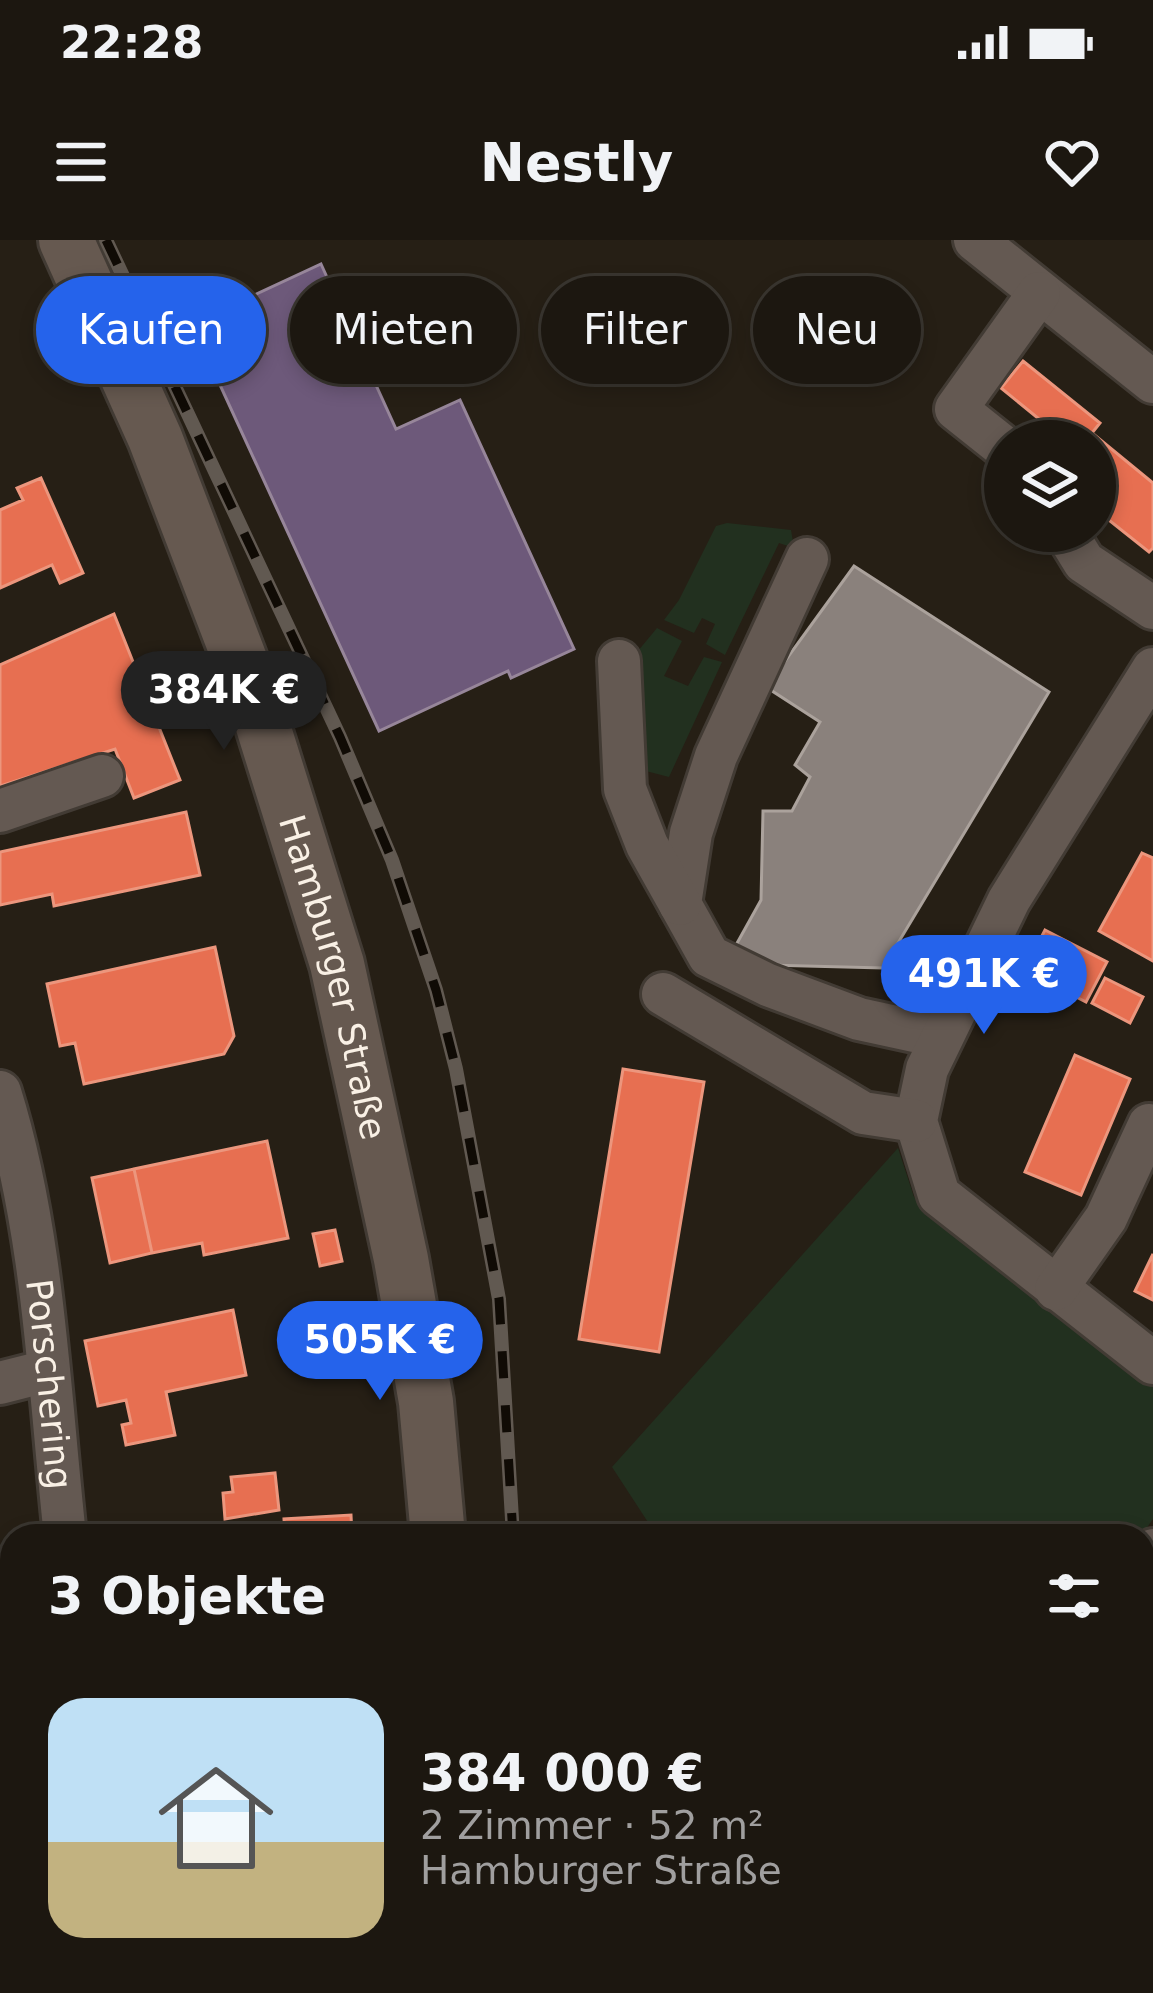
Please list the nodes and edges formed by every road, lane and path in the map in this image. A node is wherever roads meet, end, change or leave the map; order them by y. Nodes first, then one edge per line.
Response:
1 (66, 240) edge
2 (975, 240) edge
3 (1039, 292) junction
4 (1153, 382) edge
5 (984, 431) edge
6 (1078, 552) edge
7 (807, 559) dead end
8 (1153, 608) edge
9 (620, 661) dead end
10 (1153, 669) edge
11 (102, 776) dead end
12 (0, 811) edge
13 (680, 904) junction
14 (663, 994) dead end
15 (942, 1036) junction
16 (0, 1092) edge
17 (916, 1121) junction
18 (1153, 1127) edge
19 (1056, 1289) junction
20 (1153, 1363) edge
21 (47, 1371) junction
22 (0, 1383) edge
23 (64, 1524) edge
24 (437, 1524) edge

1 - 24 main road, Hamburger Straße
2 - 3 street
3 - 4 street
3 - 5 street
6 - 8 street
7 - 13 street
9 - 13 street
10 - 15 street
11 - 12 street
13 - 15 street
14 - 17 street
15 - 17 street
16 - 21 street, Porschering
17 - 19 street
18 - 19 street
19 - 20 street
21 - 22 street
21 - 23 street, Porschering

